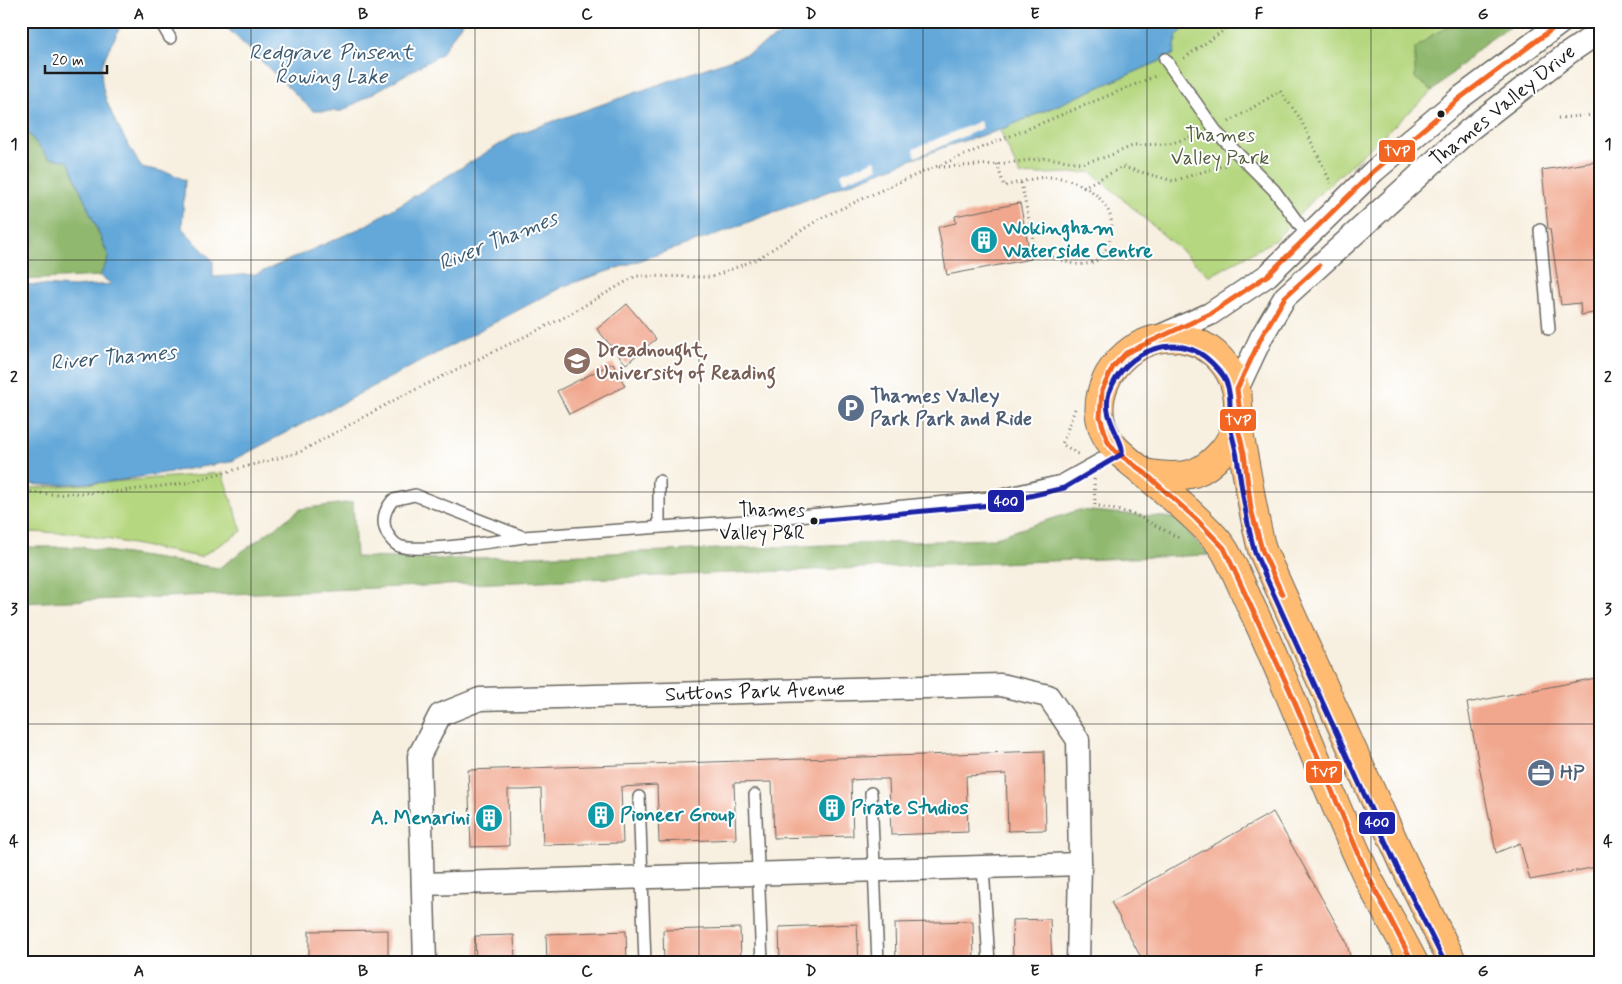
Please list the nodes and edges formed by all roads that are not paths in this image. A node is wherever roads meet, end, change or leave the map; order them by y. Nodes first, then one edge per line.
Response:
1 (160, 21) edge
2 (1563, 21) edge
3 (1601, 31) edge
4 (170, 38) dead end
5 (1168, 63) road end
6 (1540, 230) dead end
7 (1307, 235) junction
8 (1549, 329) dead end
9 (1150, 340) junction
10 (1237, 389) junction
11 (1237, 425) junction
12 (1115, 451) junction
13 (1145, 473) junction
14 (659, 481) dead end
15 (659, 527) junction
16 (523, 537) junction
17 (871, 793) dead end
18 (755, 795) dead end
19 (639, 797) dead end
20 (1080, 864) junction
21 (983, 867) junction
22 (874, 870) junction
23 (759, 873) junction
24 (643, 877) junction
25 (422, 884) junction
26 (1413, 961) edge
27 (425, 963) edge
28 (645, 963) edge
29 (762, 963) edge
30 (878, 963) edge
31 (989, 963) edge
32 (1078, 963) edge
33 (1453, 963) edge

1 - 4 lane
2 - 7 street, Thames Valley Drive
3 - 10 street, Thames Valley Drive
5 - 7 lane
6 - 8 lane
7 - 9 street, Thames Valley Drive
9 - 10 main road
9 - 12 main road
10 - 11 main road
11 - 13 main road
11 - 33 main road
12 - 13 main road
12 - 15 lane
13 - 26 main road
14 - 15 lane
15 - 16 lane
16 - 16 lane
17 - 22 lane
18 - 23 lane
19 - 24 lane
20 - 21 street
20 - 25 street, Suttons Park Avenue
20 - 32 street, Suttons Park Avenue
21 - 22 street
21 - 31 lane
22 - 23 street
22 - 30 lane
23 - 24 street
23 - 29 lane
24 - 25 street
24 - 28 lane
25 - 27 street, Suttons Park Avenue

